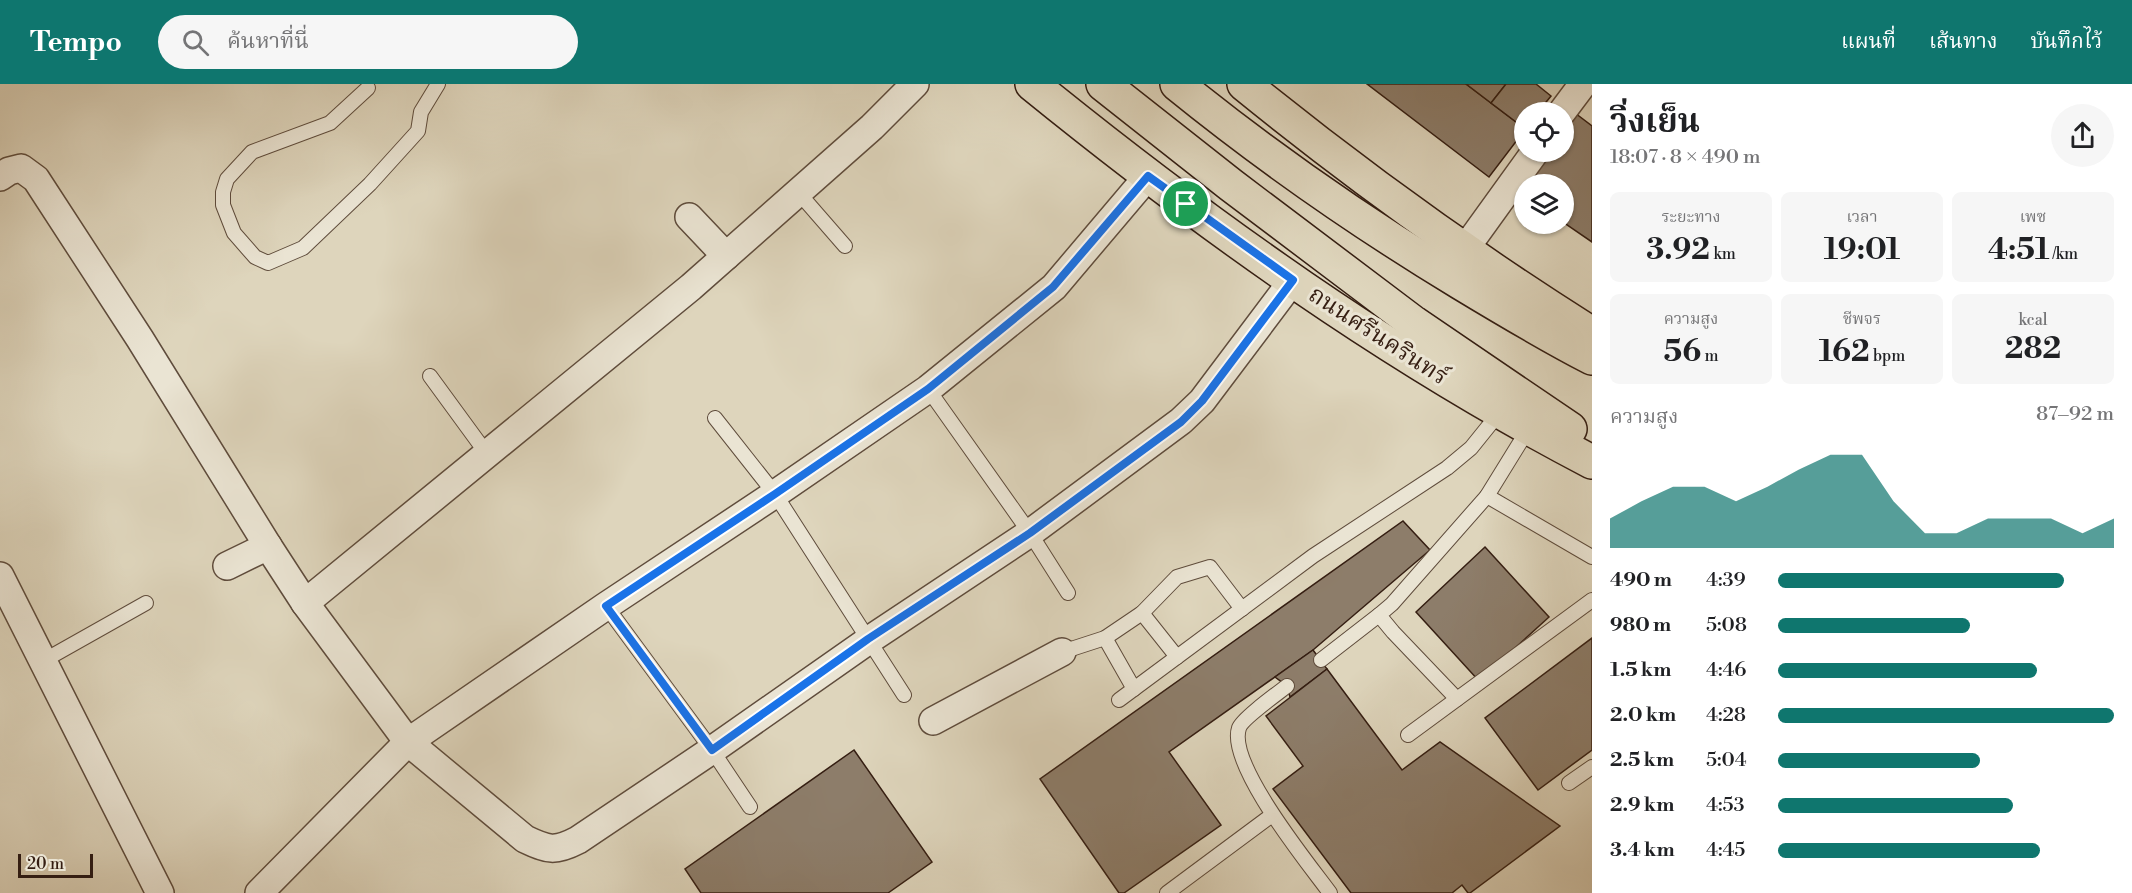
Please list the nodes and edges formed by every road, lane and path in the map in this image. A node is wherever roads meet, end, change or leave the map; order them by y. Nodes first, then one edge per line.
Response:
1 (438, 84) edge
2 (915, 84) edge
3 (1032, 84) edge
4 (1103, 84) edge
5 (1177, 84) edge
6 (1249, 85) edge
7 (368, 88) dead end
8 (1527, 162) edge
9 (1148, 176) junction
10 (0, 177) edge
11 (798, 192) junction
12 (689, 217) dead end
13 (845, 246) dead end
14 (1465, 249) junction
15 (726, 256) junction
16 (1293, 280) junction
17 (1592, 334) edge
18 (1592, 358) edge
19 (430, 376) dead end
20 (928, 389) junction
21 (1500, 412) junction
22 (715, 418) dead end
23 (1529, 428) junction
24 (1592, 443) edge
25 (488, 454) junction
26 (1592, 462) edge
27 (775, 494) junction
28 (1487, 496) junction
29 (1030, 533) junction
30 (268, 546) junction
31 (1592, 557) edge
32 (227, 566) dead end
33 (0, 576) edge
34 (1068, 593) dead end
35 (1592, 600) edge
36 (146, 603) dead end
37 (305, 603) junction
38 (606, 606) junction
39 (1242, 609) junction
40 (1142, 613) junction
41 (1379, 615) junction
42 (1105, 638) junction
43 (868, 639) junction
44 (1062, 652) joint
45 (1177, 657) junction
46 (1321, 660) dead end
47 (43, 661) junction
48 (1287, 686) dead end
49 (1134, 689) junction
50 (904, 694) dead end
51 (1457, 699) junction
52 (1119, 700) dead end
53 (933, 721) dead end
54 (1408, 735) dead end
55 (408, 742) junction
56 (712, 750) junction
57 (1592, 767) edge
58 (1569, 783) dead end
59 (750, 807) dead end
60 (1272, 815) junction
61 (160, 893) edge
62 (259, 893) edge
63 (1167, 893) edge
64 (1330, 893) edge

1 - 7 lane
2 - 11 street
3 - 9 main road, ถนนศรีนครินทร์
4 - 24 main road, ถนนศรีนครินทร์
5 - 18 main road
6 - 14 main road
8 - 14 street
9 - 16 main road, ถนนศรีนครินทร์
9 - 20 street
10 - 30 street
11 - 13 lane
11 - 15 street
12 - 15 street
14 - 17 main road
15 - 25 street
16 - 21 main road, ถนนศรีนครินทร์
16 - 29 street
19 - 25 lane
20 - 27 street
20 - 29 lane
21 - 23 main road, ถนนศรีนครินทร์
21 - 39 lane
22 - 27 lane
23 - 26 main road, ถนนศรีนครินทร์
23 - 28 lane
25 - 37 street
27 - 38 street
27 - 43 lane
28 - 31 lane
28 - 41 lane
29 - 34 lane
29 - 43 street
30 - 32 street
30 - 37 street
33 - 47 street
35 - 51 lane
36 - 47 lane
37 - 55 street
38 - 55 street
38 - 56 lane
39 - 40 lane
39 - 45 lane
40 - 42 lane
40 - 45 lane
41 - 46 lane
41 - 51 lane
42 - 44 lane
42 - 49 lane
43 - 50 lane
43 - 56 street
44 - 53 street
45 - 49 lane
47 - 61 street
48 - 60 lane
49 - 52 lane
51 - 54 lane
55 - 56 street
55 - 62 street
56 - 59 lane
57 - 58 lane
60 - 63 lane
60 - 64 lane

